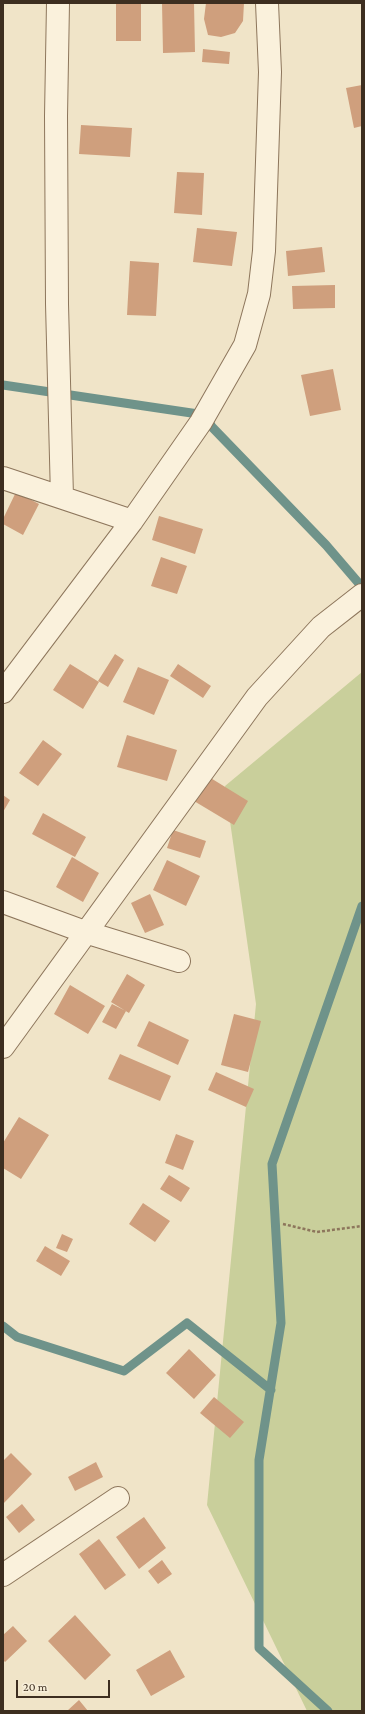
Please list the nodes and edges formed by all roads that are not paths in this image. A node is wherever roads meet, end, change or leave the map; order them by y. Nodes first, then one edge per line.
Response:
1 (58, 3) edge
2 (267, 3) edge
3 (3, 478) edge
4 (62, 498) junction
5 (132, 521) junction
6 (359, 596) edge
7 (3, 692) edge
8 (3, 902) edge
9 (85, 932) junction
10 (180, 961) dead end
11 (3, 1047) edge
12 (118, 1498) dead end
13 (3, 1575) edge

1 - 4 street
2 - 5 street
3 - 4 street
4 - 5 street
5 - 7 street
6 - 9 street
8 - 9 street
9 - 10 street
9 - 11 street
12 - 13 street

